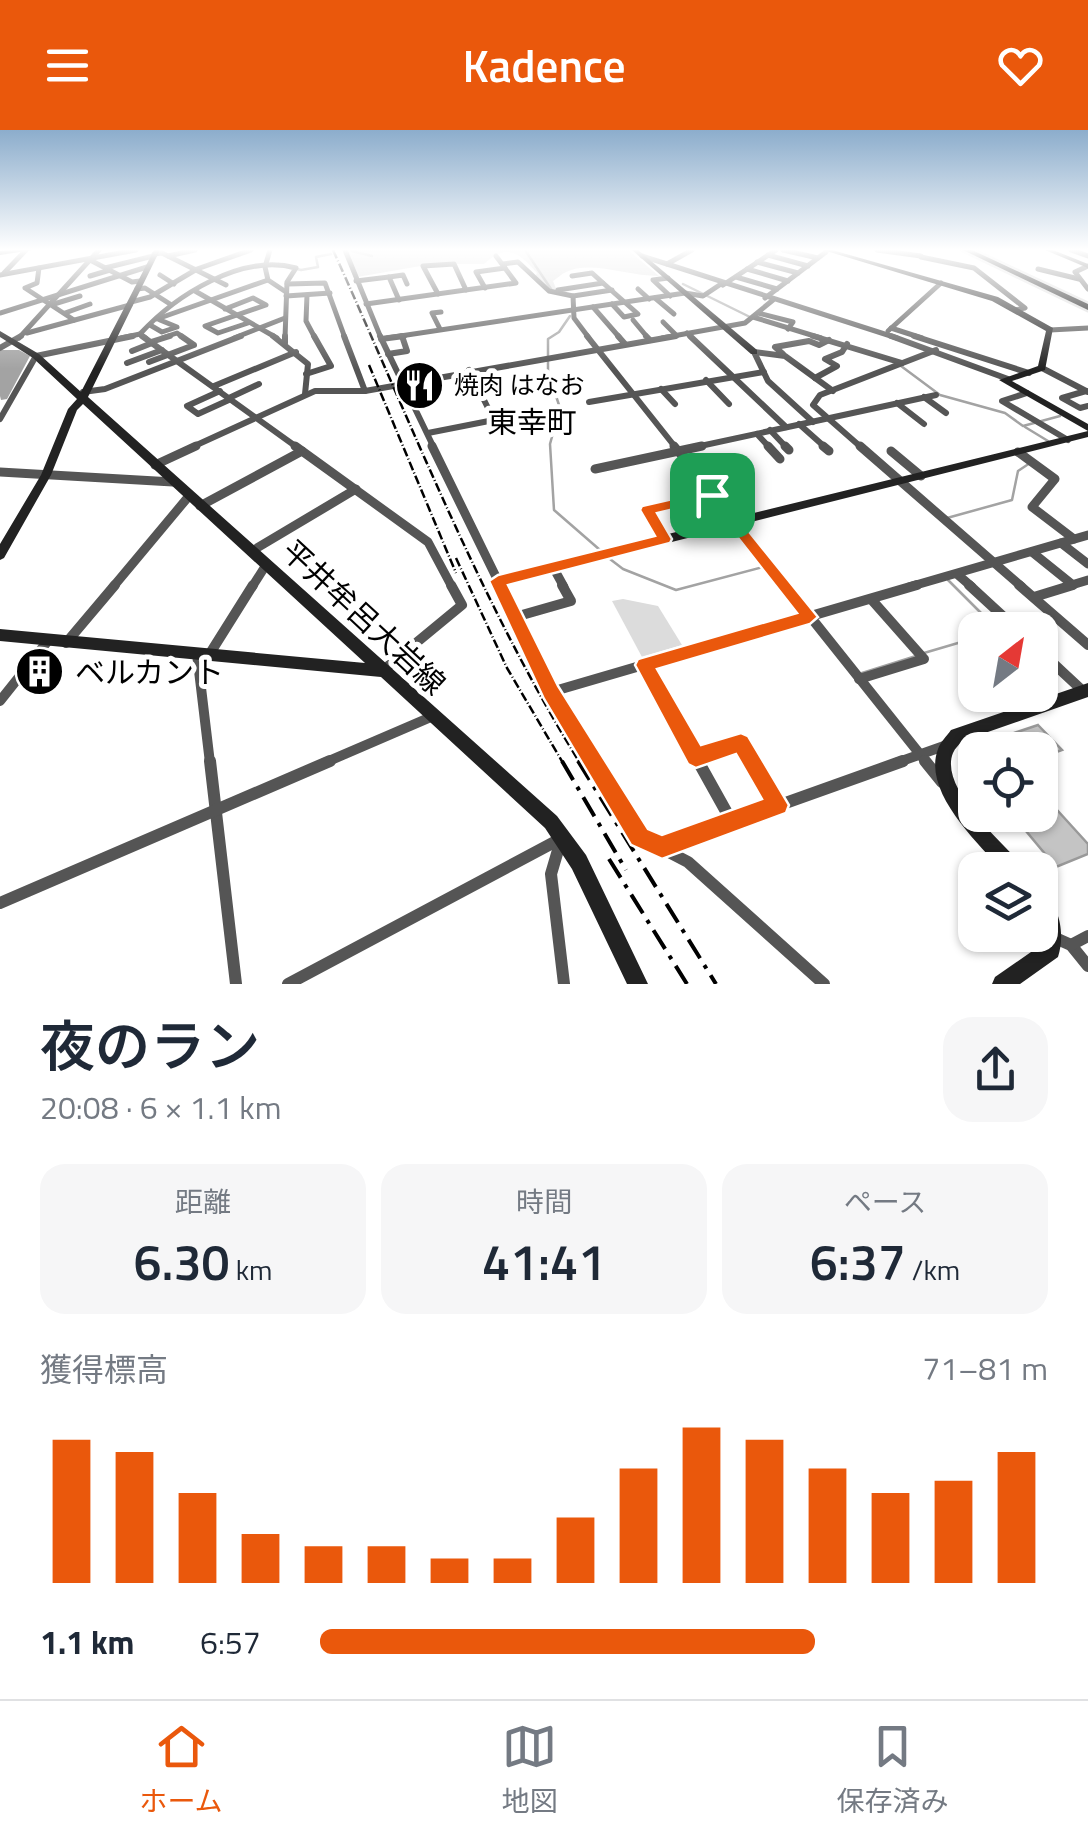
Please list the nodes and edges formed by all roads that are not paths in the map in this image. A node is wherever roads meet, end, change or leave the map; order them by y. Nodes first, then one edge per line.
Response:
1 (28, 290) edge
2 (65, 290) edge
3 (74, 290) edge
4 (136, 290) edge
5 (148, 290) edge
6 (163, 290) edge
7 (241, 290) edge
8 (291, 290) edge
9 (328, 290) edge
10 (360, 290) edge
11 (395, 290) edge
12 (436, 290) edge
13 (466, 290) edge
14 (548, 290) edge
15 (557, 290) edge
16 (612, 290) joint
17 (639, 290) edge
18 (663, 290) edge
19 (682, 290) edge
20 (712, 290) edge
21 (738, 290) edge
22 (776, 290) edge
23 (933, 290) edge
24 (964, 290) edge
25 (1002, 290) edge
26 (1054, 290) edge
27 (195, 291) joint
28 (286, 291) junction
29 (560, 292) junction
30 (330, 293) junction
31 (686, 293) junction
32 (61, 294) junction
33 (156, 294) junction
34 (438, 294) junction
35 (307, 295) junction
36 (80, 296) dead end
37 (574, 296) junction
38 (670, 296) junction
39 (701, 296) junction
40 (652, 298) junction
41 (43, 299) junction
42 (399, 300) junction
43 (211, 301) junction
44 (769, 301) junction
45 (625, 302) junction
46 (131, 303) junction
47 (90, 304) dead end
48 (170, 304) junction
49 (366, 304) junction
50 (612, 304) junction
51 (52, 305) junction
52 (1088, 306) edge
53 (593, 307) junction
54 (225, 309) junction
55 (185, 310) junction
56 (574, 310) junction
57 (1015, 310) junction
58 (705, 311) junction
59 (440, 312) dead end
60 (0, 313) edge
61 (65, 313) junction
62 (99, 313) junction
63 (674, 314) dead end
64 (236, 315) junction
65 (755, 315) junction
66 (196, 317) dead end
67 (285, 318) junction
68 (158, 319) junction
69 (80, 320) junction
70 (108, 320) dead end
71 (632, 320) dead end
72 (248, 322) junction
73 (664, 322) dead end
74 (150, 325) junction
75 (310, 328) junction
76 (724, 328) junction
77 (1088, 328) edge
78 (259, 329) junction
79 (440, 329) junction
80 (888, 330) junction
81 (1050, 330) junction
82 (0, 333) edge
83 (285, 333) junction
84 (688, 333) junction
85 (140, 334) junction
86 (74, 335) dead end
87 (676, 335) junction
88 (402, 336) junction
89 (381, 339) junction
90 (112, 340) junction
91 (650, 340) junction
92 (830, 340) junction
93 (12, 341) edge
94 (86, 343) junction
95 (152, 343) junction
96 (285, 343) junction
97 (625, 344) junction
98 (847, 344) junction
99 (597, 348) junction
100 (936, 350) junction
101 (132, 351) dead end
102 (165, 352) junction
103 (296, 352) junction
104 (754, 352) junction
105 (388, 354) junction
106 (36, 356) junction
107 (786, 356) junction
108 (177, 361) junction
109 (149, 362) dead end
110 (127, 363) dead end
111 (903, 363) junction
112 (1042, 368) junction
113 (469, 370) junction
114 (764, 372) junction
115 (1029, 373) junction
116 (306, 374) junction
117 (733, 376) junction
118 (815, 378) junction
119 (1008, 379) junction
120 (706, 380) junction
121 (402, 382) junction
122 (259, 384) dead end
123 (217, 389) junction
124 (661, 389) junction
125 (365, 390) junction
126 (833, 391) junction
127 (1087, 392) edge
128 (305, 394) junction
129 (633, 394) junction
130 (1027, 394) junction
131 (936, 395) dead end
132 (82, 396) junction
133 (924, 397) junction
134 (230, 398) junction
135 (589, 402) dead end
136 (897, 403) junction
137 (675, 404) dead end
138 (729, 404) dead end
139 (1088, 406) edge
140 (553, 409) dead end
141 (946, 414) dead end
142 (255, 416) junction
143 (829, 418) junction
144 (0, 419) edge
145 (494, 420) junction
146 (813, 422) junction
147 (799, 424) junction
148 (924, 424) dead end
149 (786, 427) junction
150 (770, 430) junction
151 (1088, 431) edge
152 (428, 433) junction
153 (756, 434) junction
154 (1068, 440) junction
155 (302, 450) junction
156 (789, 450) dead end
157 (829, 451) dead end
158 (891, 451) dead end
159 (678, 452) junction
160 (1018, 452) junction
161 (780, 458) dead end
162 (155, 465) junction
163 (594, 469) dead end
164 (0, 472) edge
165 (46, 474) junction
166 (920, 476) junction
167 (900, 481) junction
168 (173, 482) junction
169 (356, 489) junction
170 (712, 495) junction
171 (195, 501) junction
172 (734, 522) junction
173 (1088, 534) edge
174 (664, 539) junction
175 (1074, 539) junction
176 (1061, 543) junction
177 (252, 550) junction
178 (1032, 552) junction
179 (0, 555) edge
180 (995, 562) junction
181 (1088, 564) edge
182 (266, 565) junction
183 (553, 567) junction
184 (957, 574) junction
185 (1088, 580) edge
186 (498, 581) junction
187 (1073, 585) junction
188 (1034, 597) junction
189 (871, 599) junction
190 (998, 612) edge
191 (514, 617) junction
192 (810, 617) junction
193 (0, 635) edge
194 (47, 642) junction
195 (66, 643) junction
196 (1088, 644) edge
197 (203, 654) junction
198 (644, 665) junction
199 (1058, 667) edge
200 (382, 671) junction
201 (860, 679) junction
202 (1086, 691) edge
203 (551, 692) junction
204 (0, 702) edge
205 (431, 717) junction
206 (944, 746) junction
207 (919, 753) junction
208 (696, 757) junction
209 (942, 782) junction
210 (778, 805) junction
211 (216, 810) junction
212 (732, 822) junction
213 (562, 838) junction
214 (662, 848) junction
215 (999, 852) edge
216 (0, 903) edge
217 (1088, 936) edge
218 (1058, 939) edge
219 (1071, 944) junction
220 (1047, 952) edge
221 (1088, 966) edge
222 (311, 978) edge
223 (236, 984) edge
224 (288, 984) edge
225 (564, 984) edge
226 (638, 984) edge
227 (824, 984) edge
228 (1002, 984) edge

1 - 41 street
2 - 32 street
3 - 32 street
4 - 46 street
5 - 33 street
6 - 33 street
7 - 43 street
8 - 28 street
9 - 30 street
10 - 49 street
11 - 42 street
12 - 34 street
13 - 34 street
14 - 29 street
15 - 29 street
16 - 37 street
16 - 45 street
17 - 40 street
18 - 38 street
19 - 31 street
20 - 39 street
21 - 44 street
22 - 44 street
23 - 80 street
24 - 57 street
25 - 57 street
26 - 52 highway
27 - 43 street
27 - 48 street
28 - 35 street
28 - 67 street
29 - 37 street
30 - 35 street
30 - 125 street
31 - 38 street
31 - 39 street
31 - 58 street
32 - 41 street
32 - 51 street
33 - 46 street
33 - 48 street
34 - 42 street
35 - 75 street
36 - 51 street
37 - 56 street
38 - 40 street
39 - 58 street
40 - 45 street
40 - 63 street
41 - 51 street
41 - 60 street
42 - 49 street
43 - 54 street
43 - 55 street
44 - 65 street
44 - 80 street
45 - 50 street
45 - 50 street
46 - 62 street
46 - 90 street
47 - 61 street
48 - 68 street
49 - 89 street
50 - 53 street
51 - 61 street
51 - 93 street
53 - 56 street
53 - 97 street
54 - 64 street
54 - 64 street
55 - 66 street
55 - 68 street
56 - 79 street
56 - 99 street
57 - 81 street
58 - 76 street
59 - 79 street
61 - 69 street
62 - 69 street
62 - 70 street
64 - 72 street
64 - 72 street
65 - 76 street
65 - 92 street
67 - 78 street
67 - 83 street
68 - 74 street
68 - 74 street
69 - 93 street
71 - 91 street
72 - 78 street
73 - 87 street
74 - 85 street
75 - 83 street
75 - 116 street
76 - 84 street
76 - 104 street
77 - 81 street
78 - 96 street
78 - 108 street
79 - 88 street
80 - 100 street
80 - 115 street
81 - 112 street
82 - 93 street, 平井牟呂大岩線
83 - 96 street
84 - 87 street
84 - 117 street
85 - 90 street
85 - 95 street
86 - 94 street
87 - 91 street
88 - 89 street
88 - 105 street
89 - 105 street
90 - 94 street
90 - 132 street
91 - 97 street
92 - 98 street
92 - 107 street
93 - 106 street, 平井牟呂大岩線
94 - 106 street
95 - 101 street
95 - 102 street
95 - 102 street
96 - 103 street
97 - 99 street
98 - 111 street
98 - 118 street
99 - 113 street
99 - 129 street
100 - 111 street
100 - 119 street
102 - 108 street
102 - 109 street
102 - 110 street
103 - 116 street
103 - 123 street
104 - 107 street
104 - 114 street
105 - 121 street
106 - 132 street, 平井牟呂大岩線
106 - 144 street
107 - 118 street
108 - 123 street
108 - 132 street
111 - 126 street
112 - 115 street
112 - 127 street
113 - 121 street
113 - 145 street
114 - 117 street
114 - 146 street
115 - 119 street
116 - 128 street
117 - 120 street
117 - 149 street
118 - 126 street
119 - 130 street
120 - 124 street
120 - 138 street
121 - 125 street
121 - 152 street
122 - 134 street
123 - 134 street
123 - 134 street
124 - 129 street
124 - 137 street
125 - 128 street
126 - 143 street
127 - 139 street
128 - 142 street
129 - 135 street
129 - 159 street
130 - 151 street
130 - 154 street
131 - 133 street
132 - 162 street, 平井牟呂大岩線
132 - 165 street
133 - 136 street
133 - 141 street
134 - 142 street
136 - 143 street
136 - 148 street
140 - 145 street
142 - 155 street
142 - 162 street
143 - 146 street
143 - 167 street
145 - 152 street
146 - 147 street
147 - 149 street
147 - 157 street
149 - 150 street
150 - 153 street
150 - 156 street
151 - 154 street
152 - 186 street
153 - 159 street
153 - 161 street
154 - 160 street
155 - 169 street
155 - 171 street
158 - 166 street
159 - 163 street
159 - 170 street
160 - 166 street
160 - 175 street
162 - 168 street, 平井牟呂大岩線
164 - 165 street
165 - 168 street
165 - 179 street
166 - 167 street
167 - 172 street
167 - 180 street
168 - 171 street, 平井牟呂大岩線
169 - 177 street
169 - 200 street
170 - 172 street
170 - 174 street
171 - 177 street, 平井牟呂大岩線
171 - 195 street
172 - 174 street
172 - 192 street
173 - 175 street
174 - 183 street
175 - 176 street
176 - 178 street
176 - 181 street
177 - 182 street, 平井牟呂大岩線
178 - 180 street
178 - 187 street
180 - 184 street
180 - 188 street
182 - 197 street
182 - 200 street, 平井牟呂大岩線
183 - 186 street
183 - 191 street
184 - 189 street
184 - 190 street
185 - 187 street
186 - 191 street
187 - 188 street
188 - 196 street
189 - 192 street
189 - 201 street
191 - 203 street
192 - 198 street
192 - 201 street
193 - 194 street
194 - 195 street
194 - 204 street
195 - 197 street
197 - 200 street
197 - 211 street
198 - 203 street
198 - 208 street
199 - 202 street
200 - 205 street, 平井牟呂大岩線
201 - 207 street
202 - 206 street
203 - 214 street
205 - 211 street
205 - 213 street, 平井牟呂大岩線
206 - 207 street
206 - 209 street
207 - 209 street
207 - 210 street
208 - 210 street
208 - 212 street
209 - 215 street
210 - 212 street
211 - 216 street
211 - 223 street
212 - 214 street
213 - 222 street
213 - 225 street
213 - 226 street, 平井牟呂大岩線
214 - 227 street
217 - 219 street
218 - 219 street
219 - 221 street
220 - 228 street
222 - 224 street

